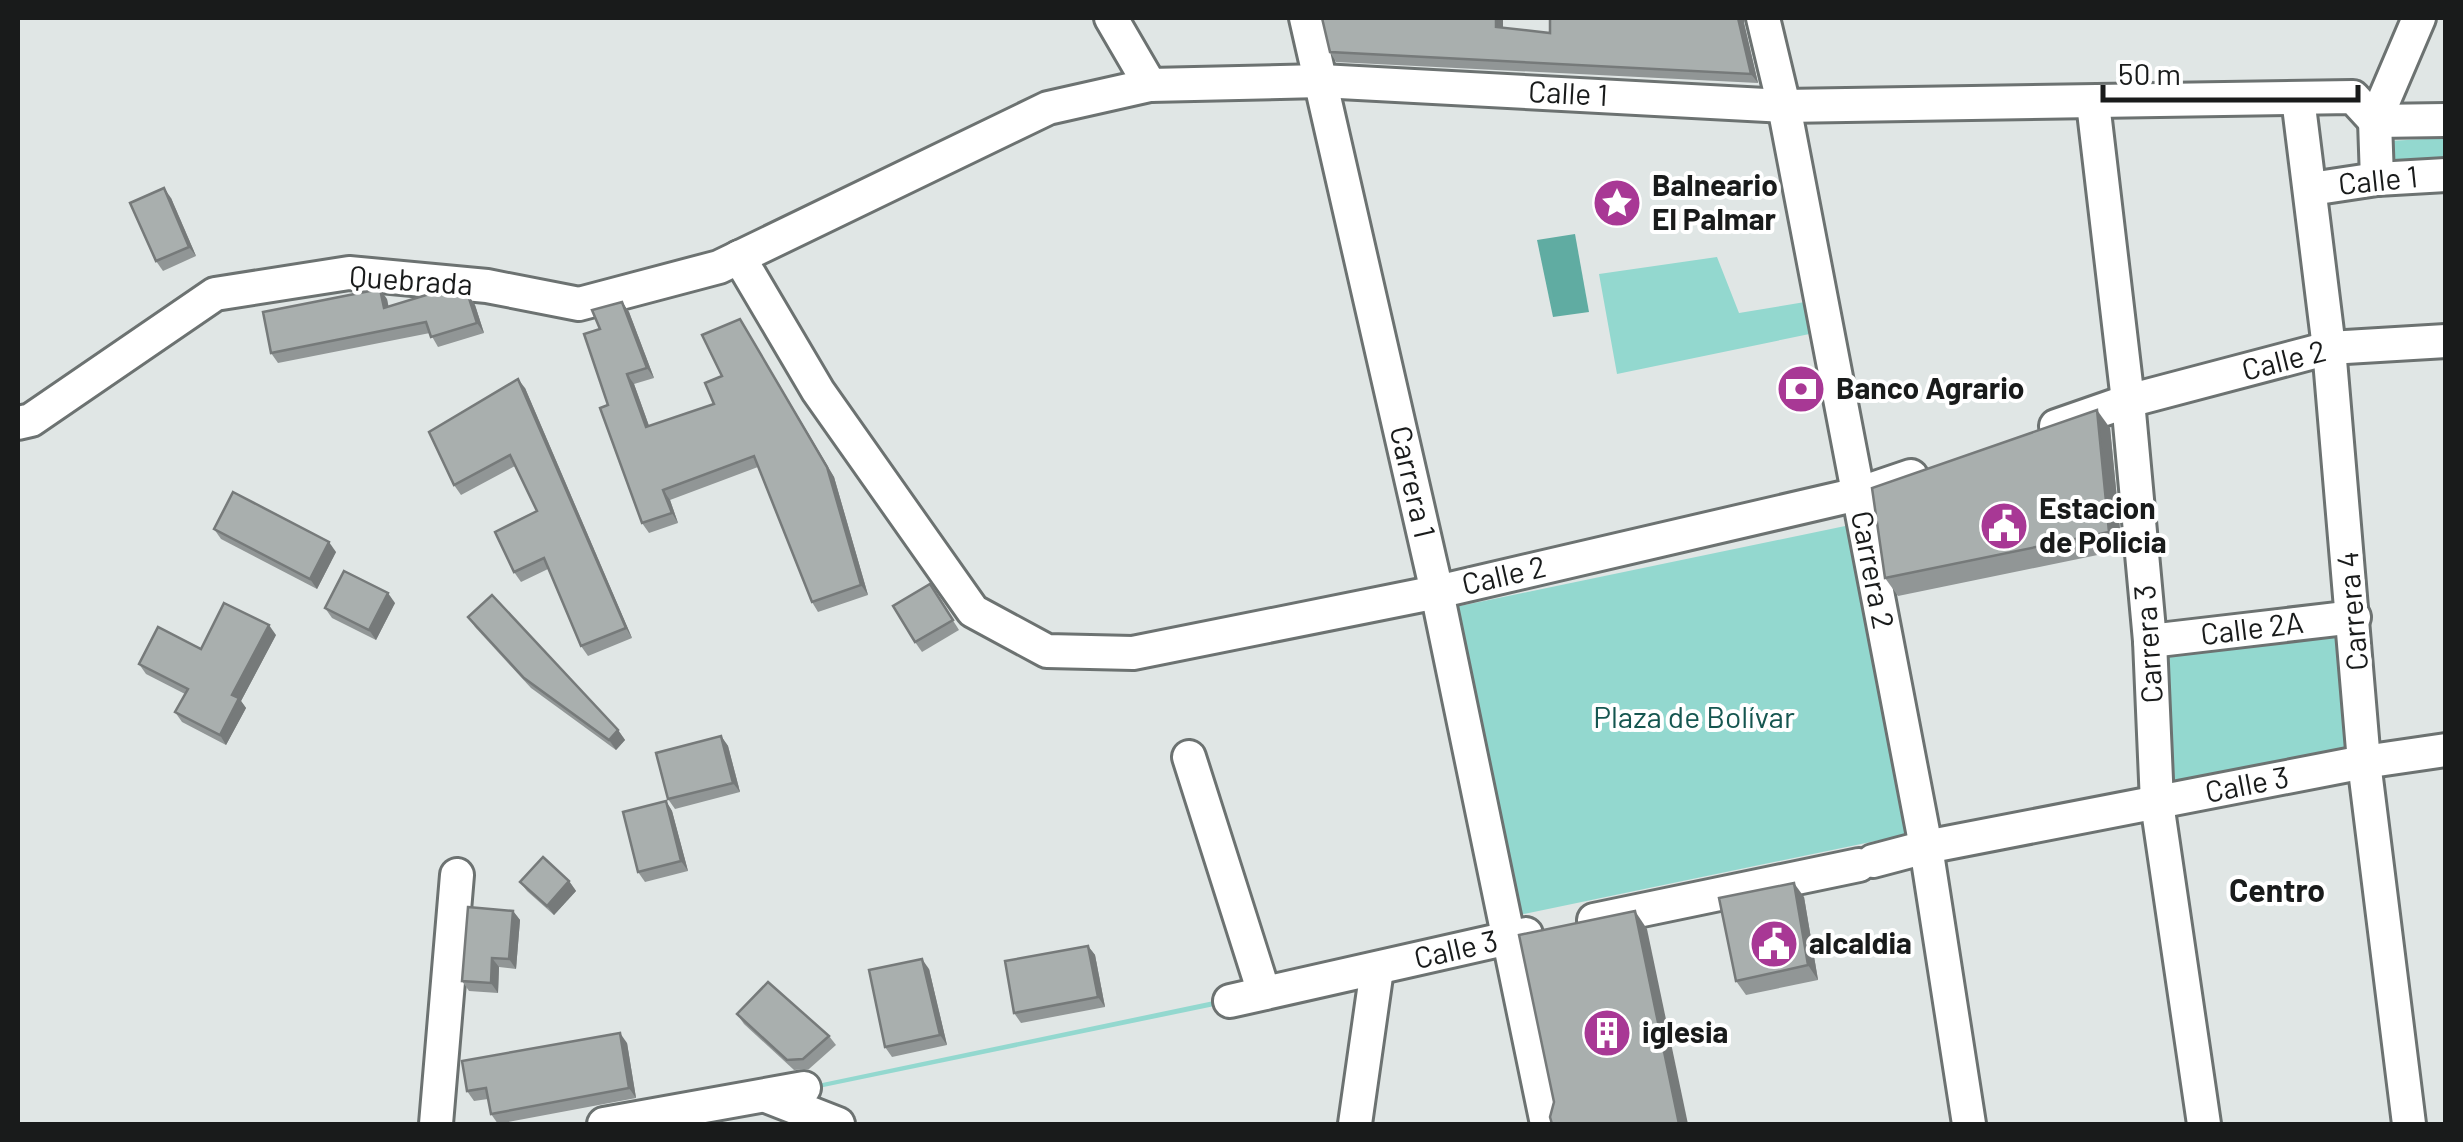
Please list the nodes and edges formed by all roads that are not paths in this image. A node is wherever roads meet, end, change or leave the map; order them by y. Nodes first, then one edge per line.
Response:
1 (1111, 18) edge
2 (1306, 18) edge
3 (1763, 18) edge
4 (2419, 18) edge
5 (1321, 81) junction
6 (1150, 85) junction
7 (2298, 98) junction
8 (2093, 103) junction
9 (1784, 106) junction
10 (2446, 120) edge
11 (2375, 121) junction
12 (2446, 175) edge
13 (2377, 179) junction
14 (2311, 189) junction
15 (729, 262) junction
16 (2446, 341) edge
17 (2328, 348) junction
18 (2128, 401) junction
19 (18, 423) edge
20 (2020, 438) edge
21 (1948, 463) edge
22 (1858, 494) junction
23 (1437, 592) junction
24 (2354, 617) junction
25 (2150, 641) junction
26 (2446, 750) edge
27 (1189, 756) dead end
28 (2364, 762) junction
29 (2157, 803) junction
30 (1926, 847) junction
31 (456, 875) dead end
32 (1508, 938) junction
33 (1376, 969) junction
34 (1264, 994) junction
35 (1230, 1000) dead end
36 (804, 1088) dead end
37 (768, 1097) junction
38 (436, 1124) edge
39 (604, 1124) edge
40 (838, 1124) edge
41 (1355, 1124) edge
42 (1547, 1124) edge
43 (1969, 1124) edge
44 (2204, 1124) edge
45 (2409, 1124) edge

1 - 6 street
2 - 5 street, Carrera 1
3 - 9 street, Carrera 2
4 - 11 street
5 - 6 street, Calle 1
5 - 9 street, Calle 1
5 - 23 street, Carrera 1
6 - 15 street, Calle 1
7 - 8 street, Calle 1
7 - 11 street, Calle 1
7 - 14 street, Carrera 4
8 - 9 street, Calle 1
8 - 18 street, Carrera 3
9 - 22 street, Carrera 2
10 - 11 street, Calle 1
11 - 13 street
12 - 13 street, Calle 1
13 - 14 street, Calle 1
14 - 17 street, Carrera 4
15 - 19 street, Quebrada
15 - 23 street, Calle 2
16 - 17 street, Calle 2
17 - 18 street, Calle 2
17 - 24 street, Carrera 4
18 - 20 street, Calle 2
18 - 25 street, Carrera 3
21 - 22 street, Calle 2
22 - 23 street, Calle 2
22 - 30 street, Carrera 2
23 - 32 street, Carrera 1
24 - 25 street, Calle 2A
24 - 28 street, Carrera 4
25 - 29 street, Carrera 3
26 - 28 street, Calle 3
27 - 34 street
28 - 29 street, Calle 3
28 - 45 street, Carrera 4
29 - 30 street, Calle 3
29 - 44 street, Carrera 3
30 - 32 street, Calle 3
30 - 43 street, Carrera 2
31 - 38 street
32 - 33 street, Calle 3
32 - 42 street, Carrera 1
33 - 34 street, Calle 3
33 - 41 street
34 - 35 street, Calle 3
36 - 37 street
37 - 39 street
37 - 40 street

